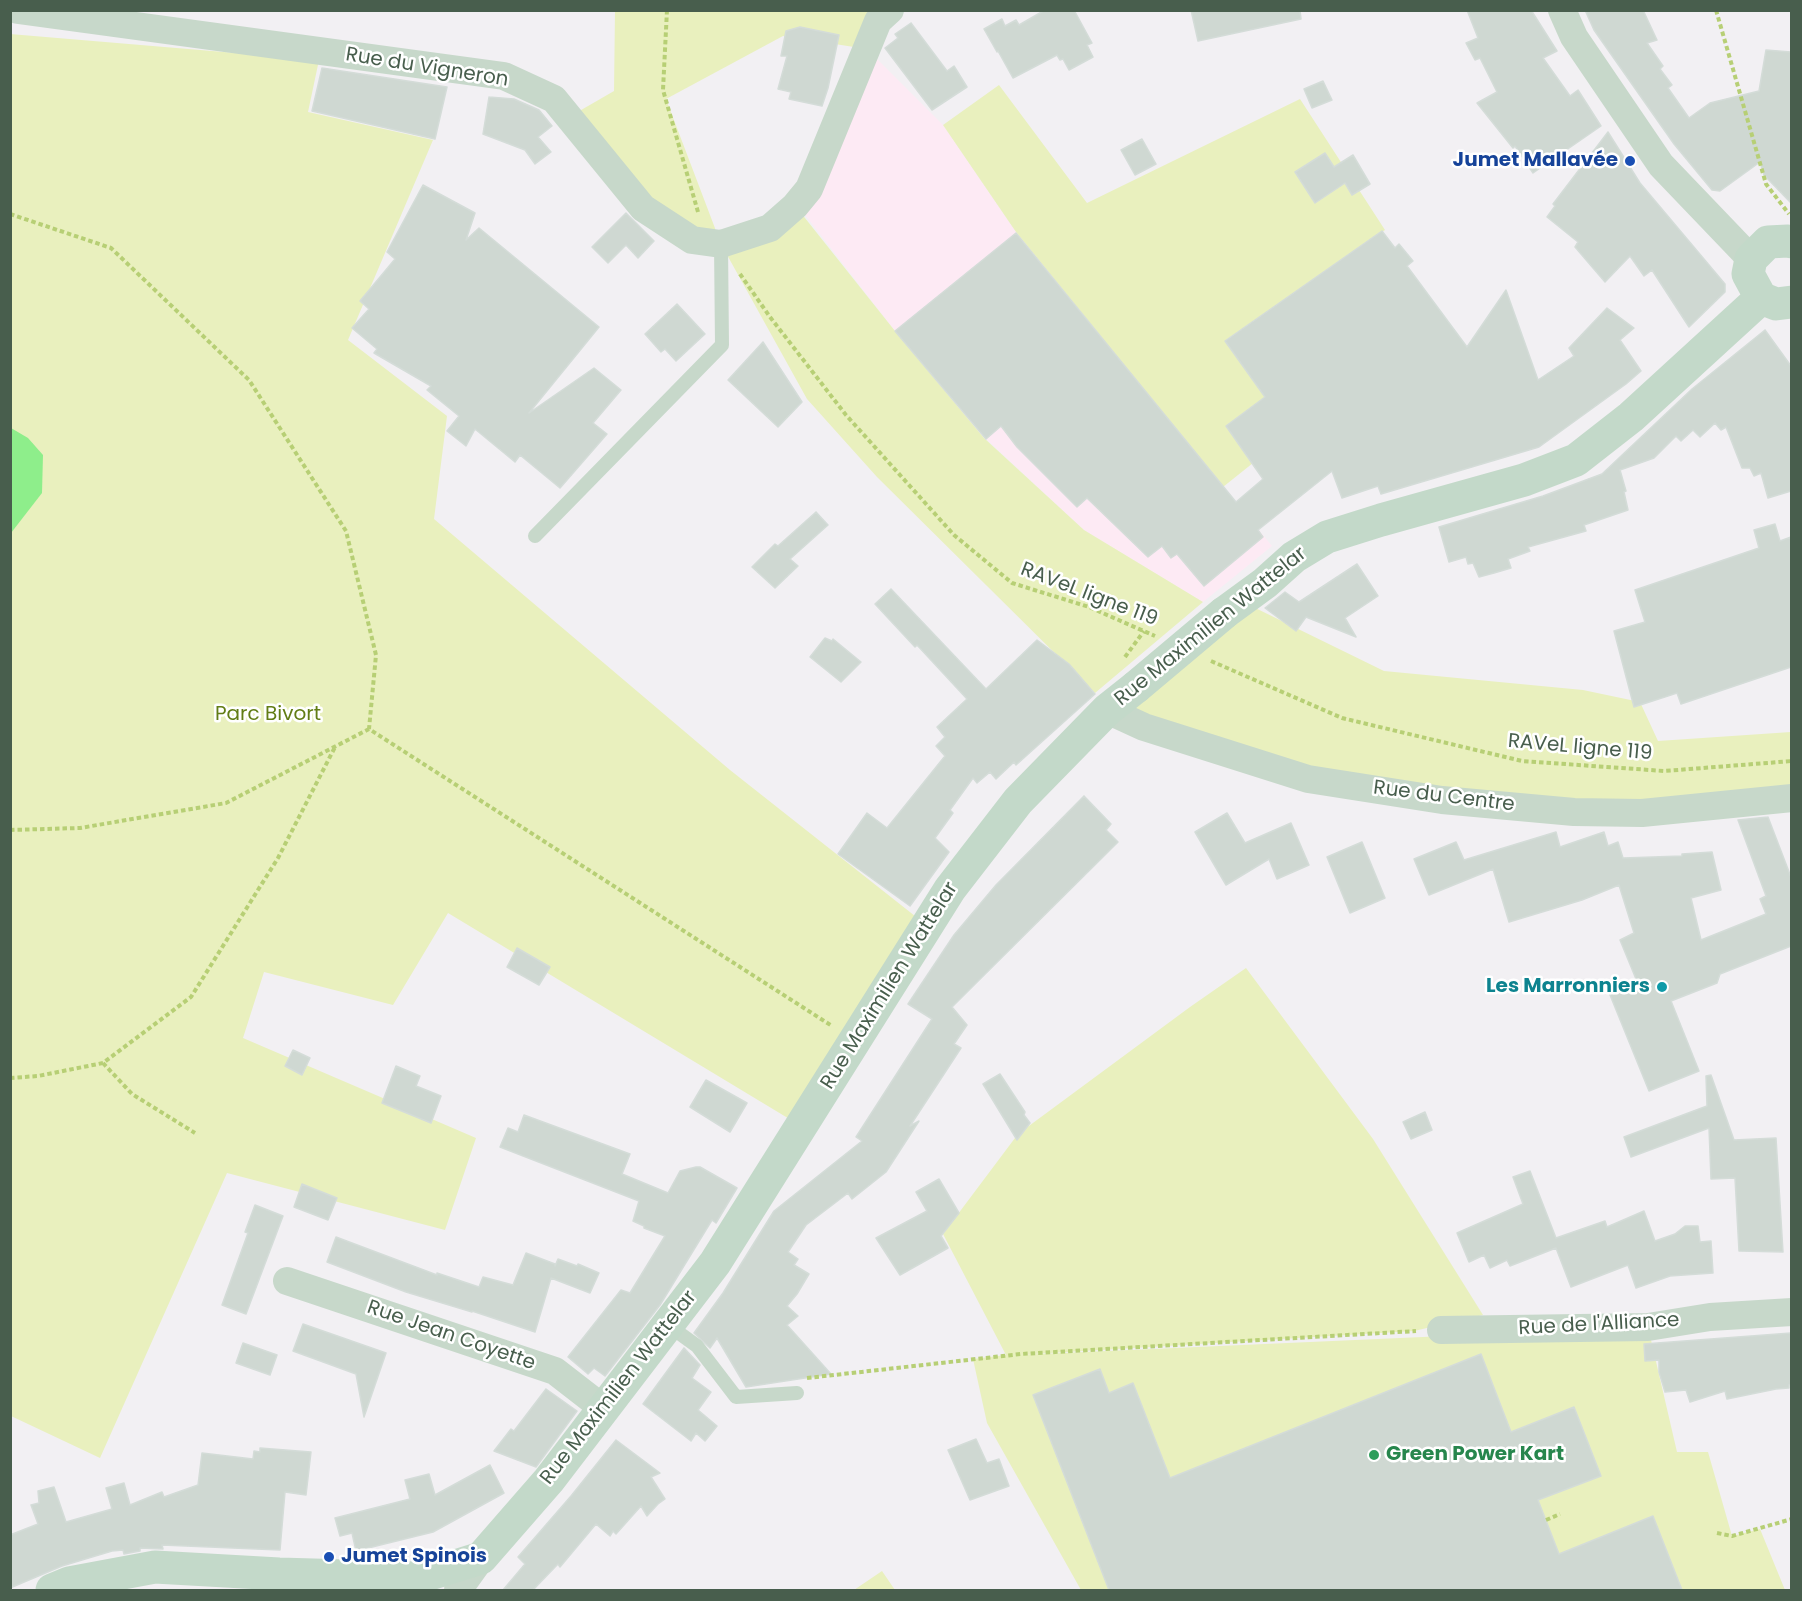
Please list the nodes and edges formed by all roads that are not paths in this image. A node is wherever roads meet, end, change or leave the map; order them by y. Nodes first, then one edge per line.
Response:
1 (18, 10) edge
2 (890, 10) edge
3 (1562, 10) edge
4 (1791, 233) edge
5 (722, 244) junction
6 (1751, 259) junction
7 (1776, 300) edge
8 (535, 536) dead end
9 (1107, 710) junction
10 (1791, 798) edge
11 (288, 1281) dead end
12 (1791, 1312) edge
13 (668, 1325) junction
14 (1441, 1330) road end
15 (797, 1393) road end
16 (604, 1409) junction
17 (481, 1558) junction
18 (52, 1590) edge
19 (458, 1590) edge

1 - 5 street, Rue du Vigneron
2 - 5 street, Rue du Vigneron
3 - 6 street
4 - 6 street
5 - 8 lane
6 - 7 street
7 - 9 street, Rue Maximilien Wattelar, bridge
9 - 10 street, Rue du Centre
9 - 13 street, Rue Maximilien Wattelar
11 - 16 street, Rue Jean Coyette
12 - 14 street, Rue de l'Alliance
13 - 15 lane
13 - 16 street, Rue Maximilien Wattelar
16 - 17 street, Rue Maximilien Wattelar
17 - 18 street
17 - 19 street

